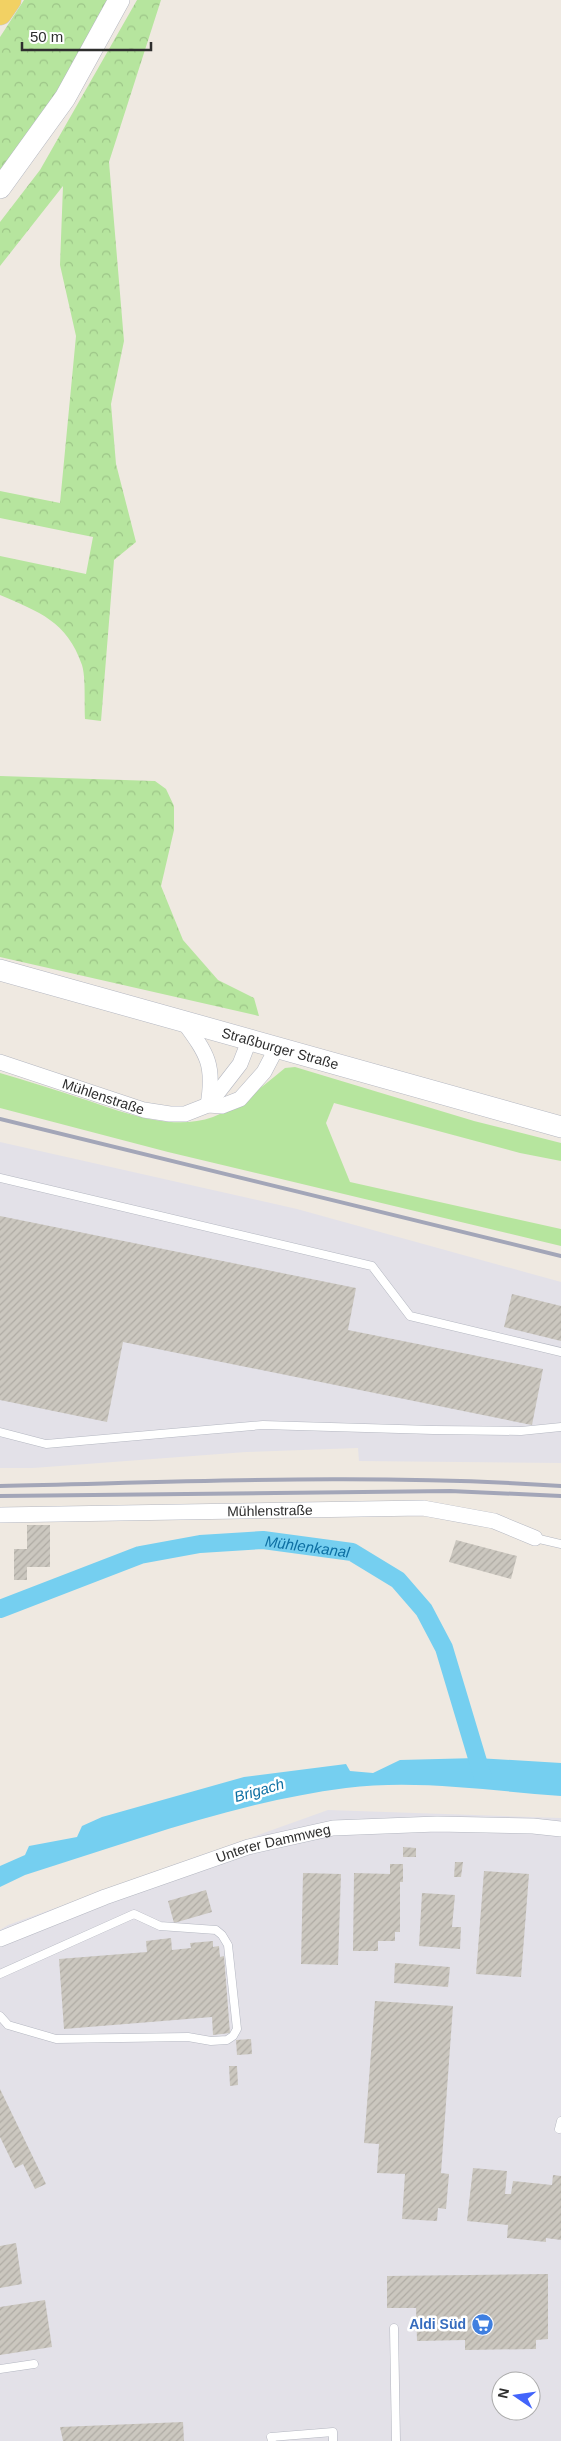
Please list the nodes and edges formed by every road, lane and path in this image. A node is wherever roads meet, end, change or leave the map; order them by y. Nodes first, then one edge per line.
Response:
1 (9, 0) edge
2 (119, 0) edge
3 (0, 13) edge
4 (0, 188) edge
5 (0, 970) edge
6 (183, 1022) junction
7 (249, 1041) junction
8 (276, 1048) junction
9 (0, 1062) edge
10 (208, 1105) junction
11 (561, 1127) edge
12 (0, 1178) edge
13 (561, 1352) edge
14 (561, 1427) edge
15 (0, 1432) edge
16 (0, 1515) edge
17 (535, 1538) joint
18 (561, 1544) edge
19 (561, 1829) edge
20 (0, 1940) edge
21 (0, 1974) edge
22 (0, 2016) edge
23 (394, 2328) dead end
24 (34, 2364) dead end
25 (0, 2369) edge
26 (272, 2441) edge
27 (333, 2441) edge
28 (396, 2441) edge

1 - 3 main road
2 - 4 main road
5 - 6 main road, Straßburger Straße
6 - 7 main road, Straßburger Straße
6 - 10 street
7 - 8 main road, Straßburger Straße
7 - 10 street
8 - 10 street, Mühlenstraße
8 - 11 main road, Straßburger Straße
9 - 10 street, Mühlenstraße
12 - 13 lane
14 - 15 lane
16 - 17 street, Mühlenstraße
17 - 18 lane
19 - 20 street, Unterer Dammweg
21 - 22 lane
23 - 28 lane
24 - 25 lane
26 - 27 lane

